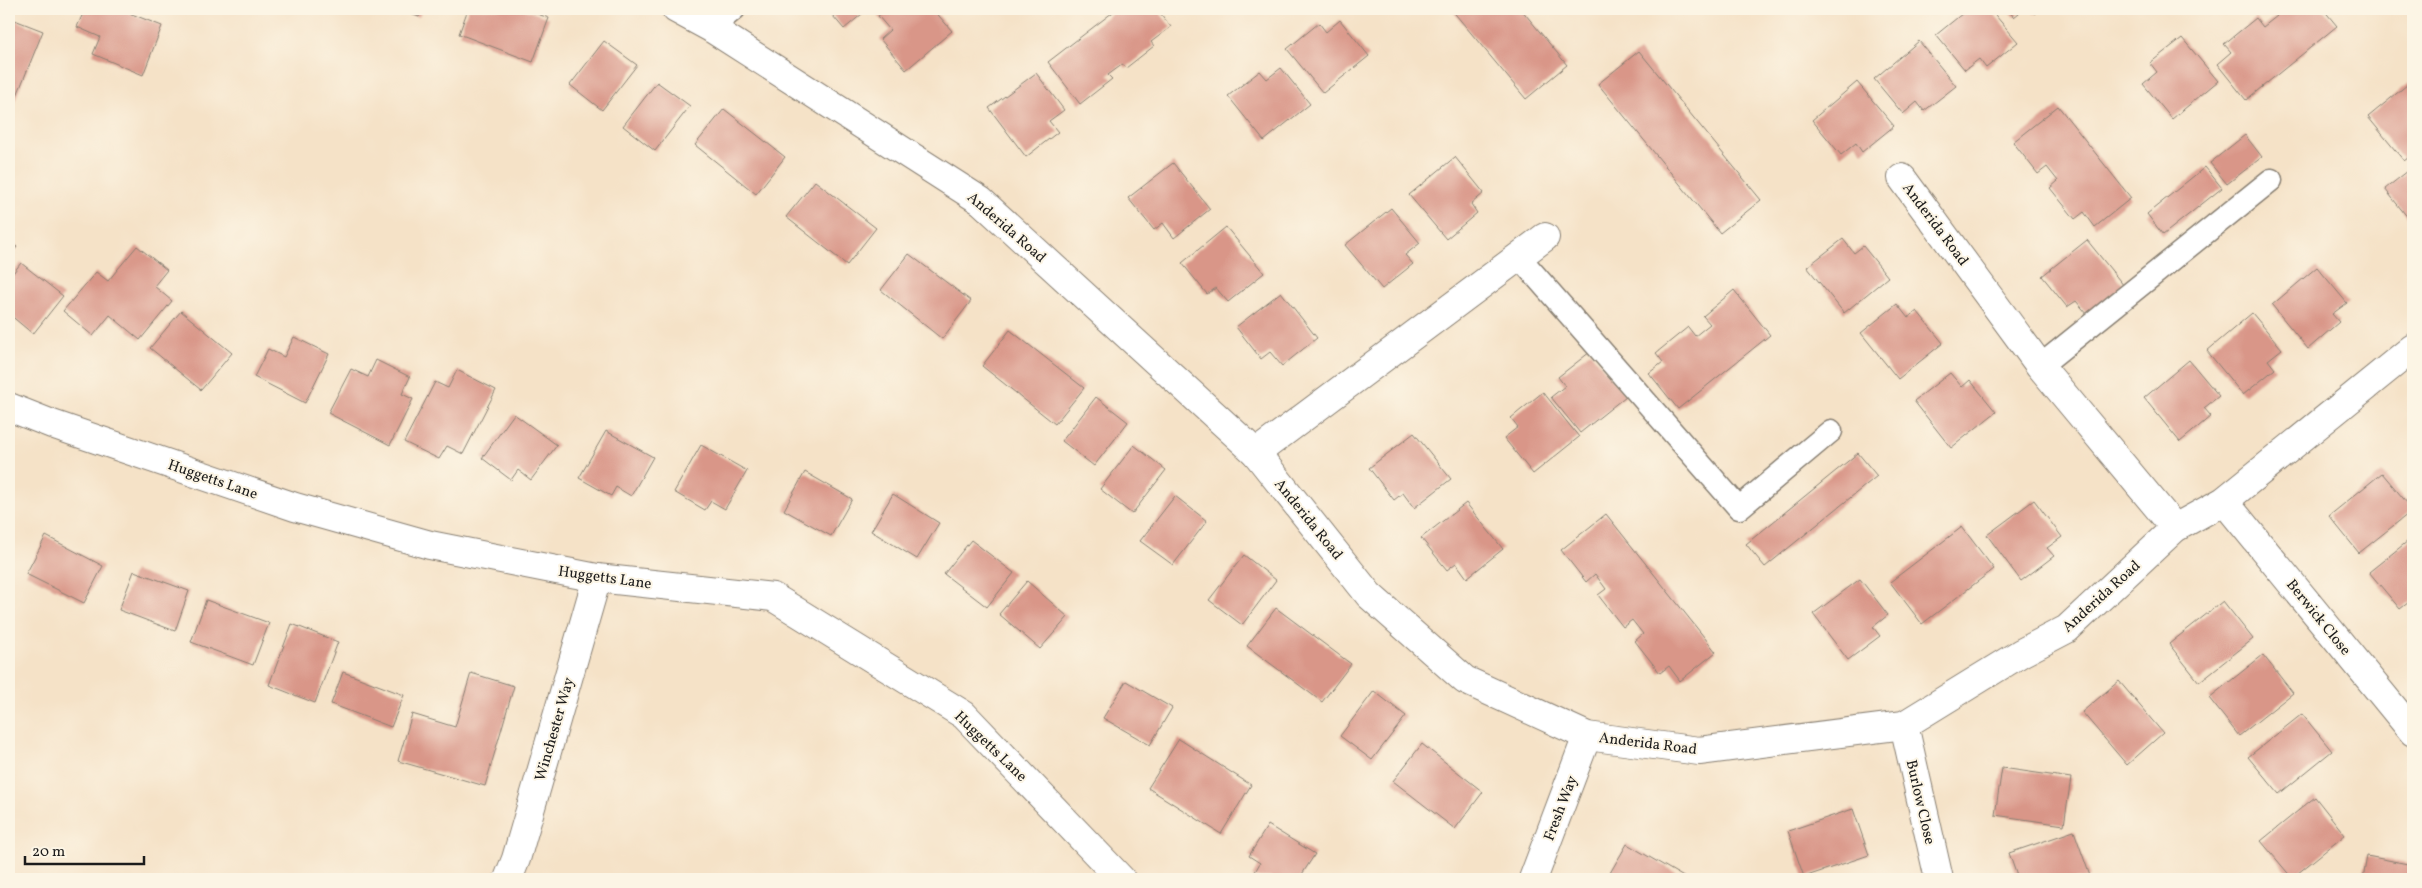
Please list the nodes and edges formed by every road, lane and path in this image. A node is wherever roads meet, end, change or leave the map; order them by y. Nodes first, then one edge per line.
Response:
1 (676, 9) edge
2 (734, 9) edge
3 (711, 28) junction
4 (1902, 178) dead end
5 (2271, 180) dead end
6 (1545, 237) dead end
7 (1519, 258) junction
8 (2413, 348) edge
9 (2040, 366) junction
10 (9, 407) edge
11 (1831, 431) dead end
12 (1256, 453) junction
13 (2224, 502) junction
14 (2175, 528) junction
15 (597, 578) junction
16 (1904, 725) junction
17 (2413, 732) edge
18 (1587, 736) junction
19 (508, 879) edge
20 (1121, 879) edge
21 (1532, 879) edge
22 (1939, 879) edge

1 - 3 street, Anderida Road
2 - 3 lane
3 - 12 street, Anderida Road
4 - 9 street, Anderida Road
5 - 9 lane
6 - 7 street
7 - 11 lane
7 - 12 street
8 - 13 street, Anderida Road
9 - 14 street, Anderida Road
10 - 15 street, Huggetts Lane
12 - 18 street, Anderida Road
13 - 14 street, Anderida Road
13 - 17 street, Berwick Close
14 - 16 street, Anderida Road
15 - 19 street, Winchester Way
15 - 20 street, Huggetts Lane
16 - 18 street, Anderida Road
16 - 22 street, Burlow Close
18 - 21 street, Fresh Way

